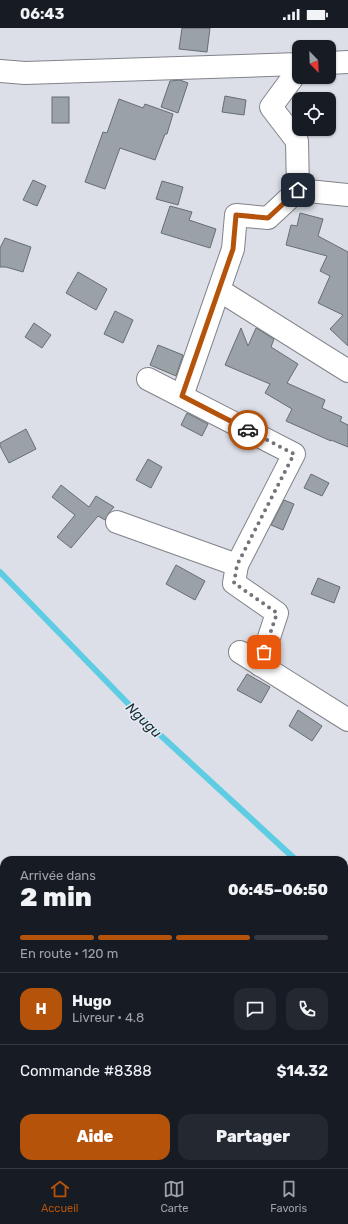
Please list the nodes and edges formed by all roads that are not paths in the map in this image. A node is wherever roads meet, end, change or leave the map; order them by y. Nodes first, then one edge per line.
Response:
1 (348, 62) edge
2 (336, 63) edge
3 (292, 64) edge
4 (0, 71) edge
5 (292, 79) edge
6 (298, 190) junction
7 (348, 195) edge
8 (219, 290) junction
9 (348, 371) edge
10 (148, 378) dead end
11 (182, 396) junction
12 (117, 522) dead end
13 (237, 565) junction
14 (240, 652) dead end
15 (260, 665) junction
16 (348, 720) edge

1 - 2 street
3 - 4 street
5 - 6 street
6 - 7 street
6 - 8 street
8 - 9 street
8 - 11 street
10 - 11 street
11 - 13 street
12 - 13 street
13 - 15 street
14 - 15 street
15 - 16 street

